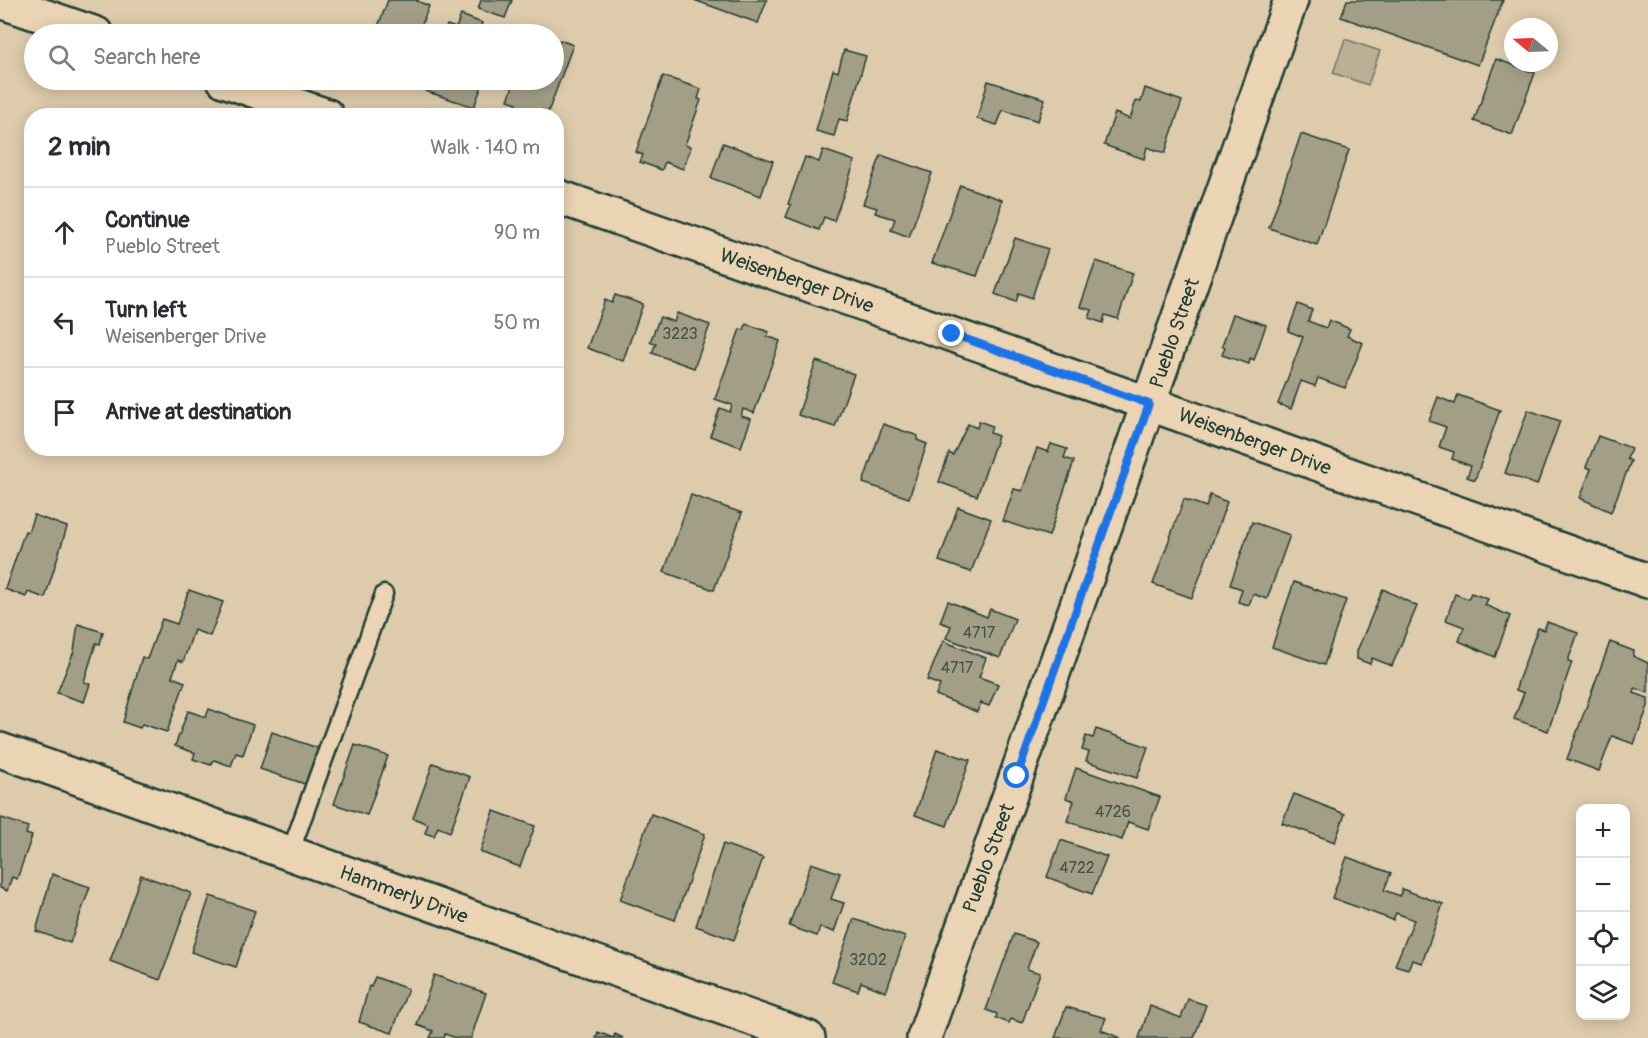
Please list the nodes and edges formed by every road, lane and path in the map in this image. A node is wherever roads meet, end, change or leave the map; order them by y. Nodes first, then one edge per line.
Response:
1 (1291, 0) edge
2 (0, 1) edge
3 (67, 24) edge
4 (253, 90) edge
5 (304, 108) edge
6 (564, 199) edge
7 (1149, 404) junction
8 (1648, 581) edge
9 (384, 594) dead end
10 (0, 750) edge
11 (290, 853) junction
12 (808, 1038) edge
13 (924, 1038) edge

1 - 7 street, Pueblo Street
2 - 3 street
4 - 5 street
6 - 7 street, Weisenberger Drive
7 - 8 street, Weisenberger Drive
7 - 13 street, Pueblo Street
9 - 11 lane
10 - 11 street, Hammerly Drive
11 - 12 street, Hammerly Drive

